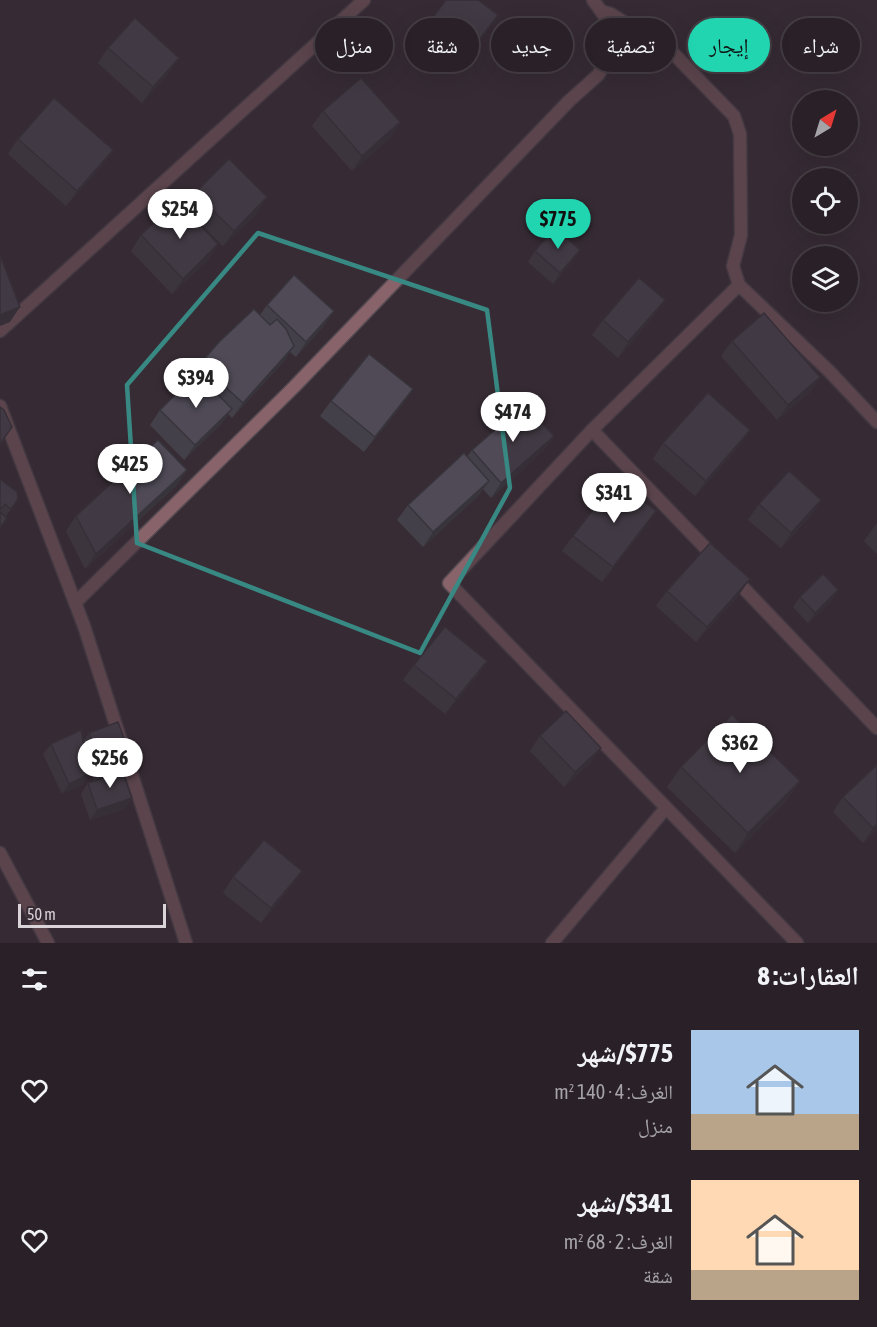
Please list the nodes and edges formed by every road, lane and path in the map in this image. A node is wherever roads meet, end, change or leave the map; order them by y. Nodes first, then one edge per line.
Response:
1 (364, 0) edge
2 (593, 0) edge
3 (601, 10) junction
4 (739, 285) junction
5 (0, 331) edge
6 (0, 406) edge
7 (877, 422) edge
8 (592, 430) junction
9 (75, 603) junction
10 (877, 728) edge
11 (666, 808) junction
12 (0, 853) edge
13 (48, 943) edge
14 (186, 943) edge
15 (552, 943) edge
16 (797, 943) edge

1 - 5 street
2 - 3 street
3 - 4 street
3 - 9 street
4 - 7 street
4 - 8 street
6 - 9 street
8 - 10 street
8 - 11 street
9 - 14 street
11 - 15 street
11 - 16 street
12 - 13 street

